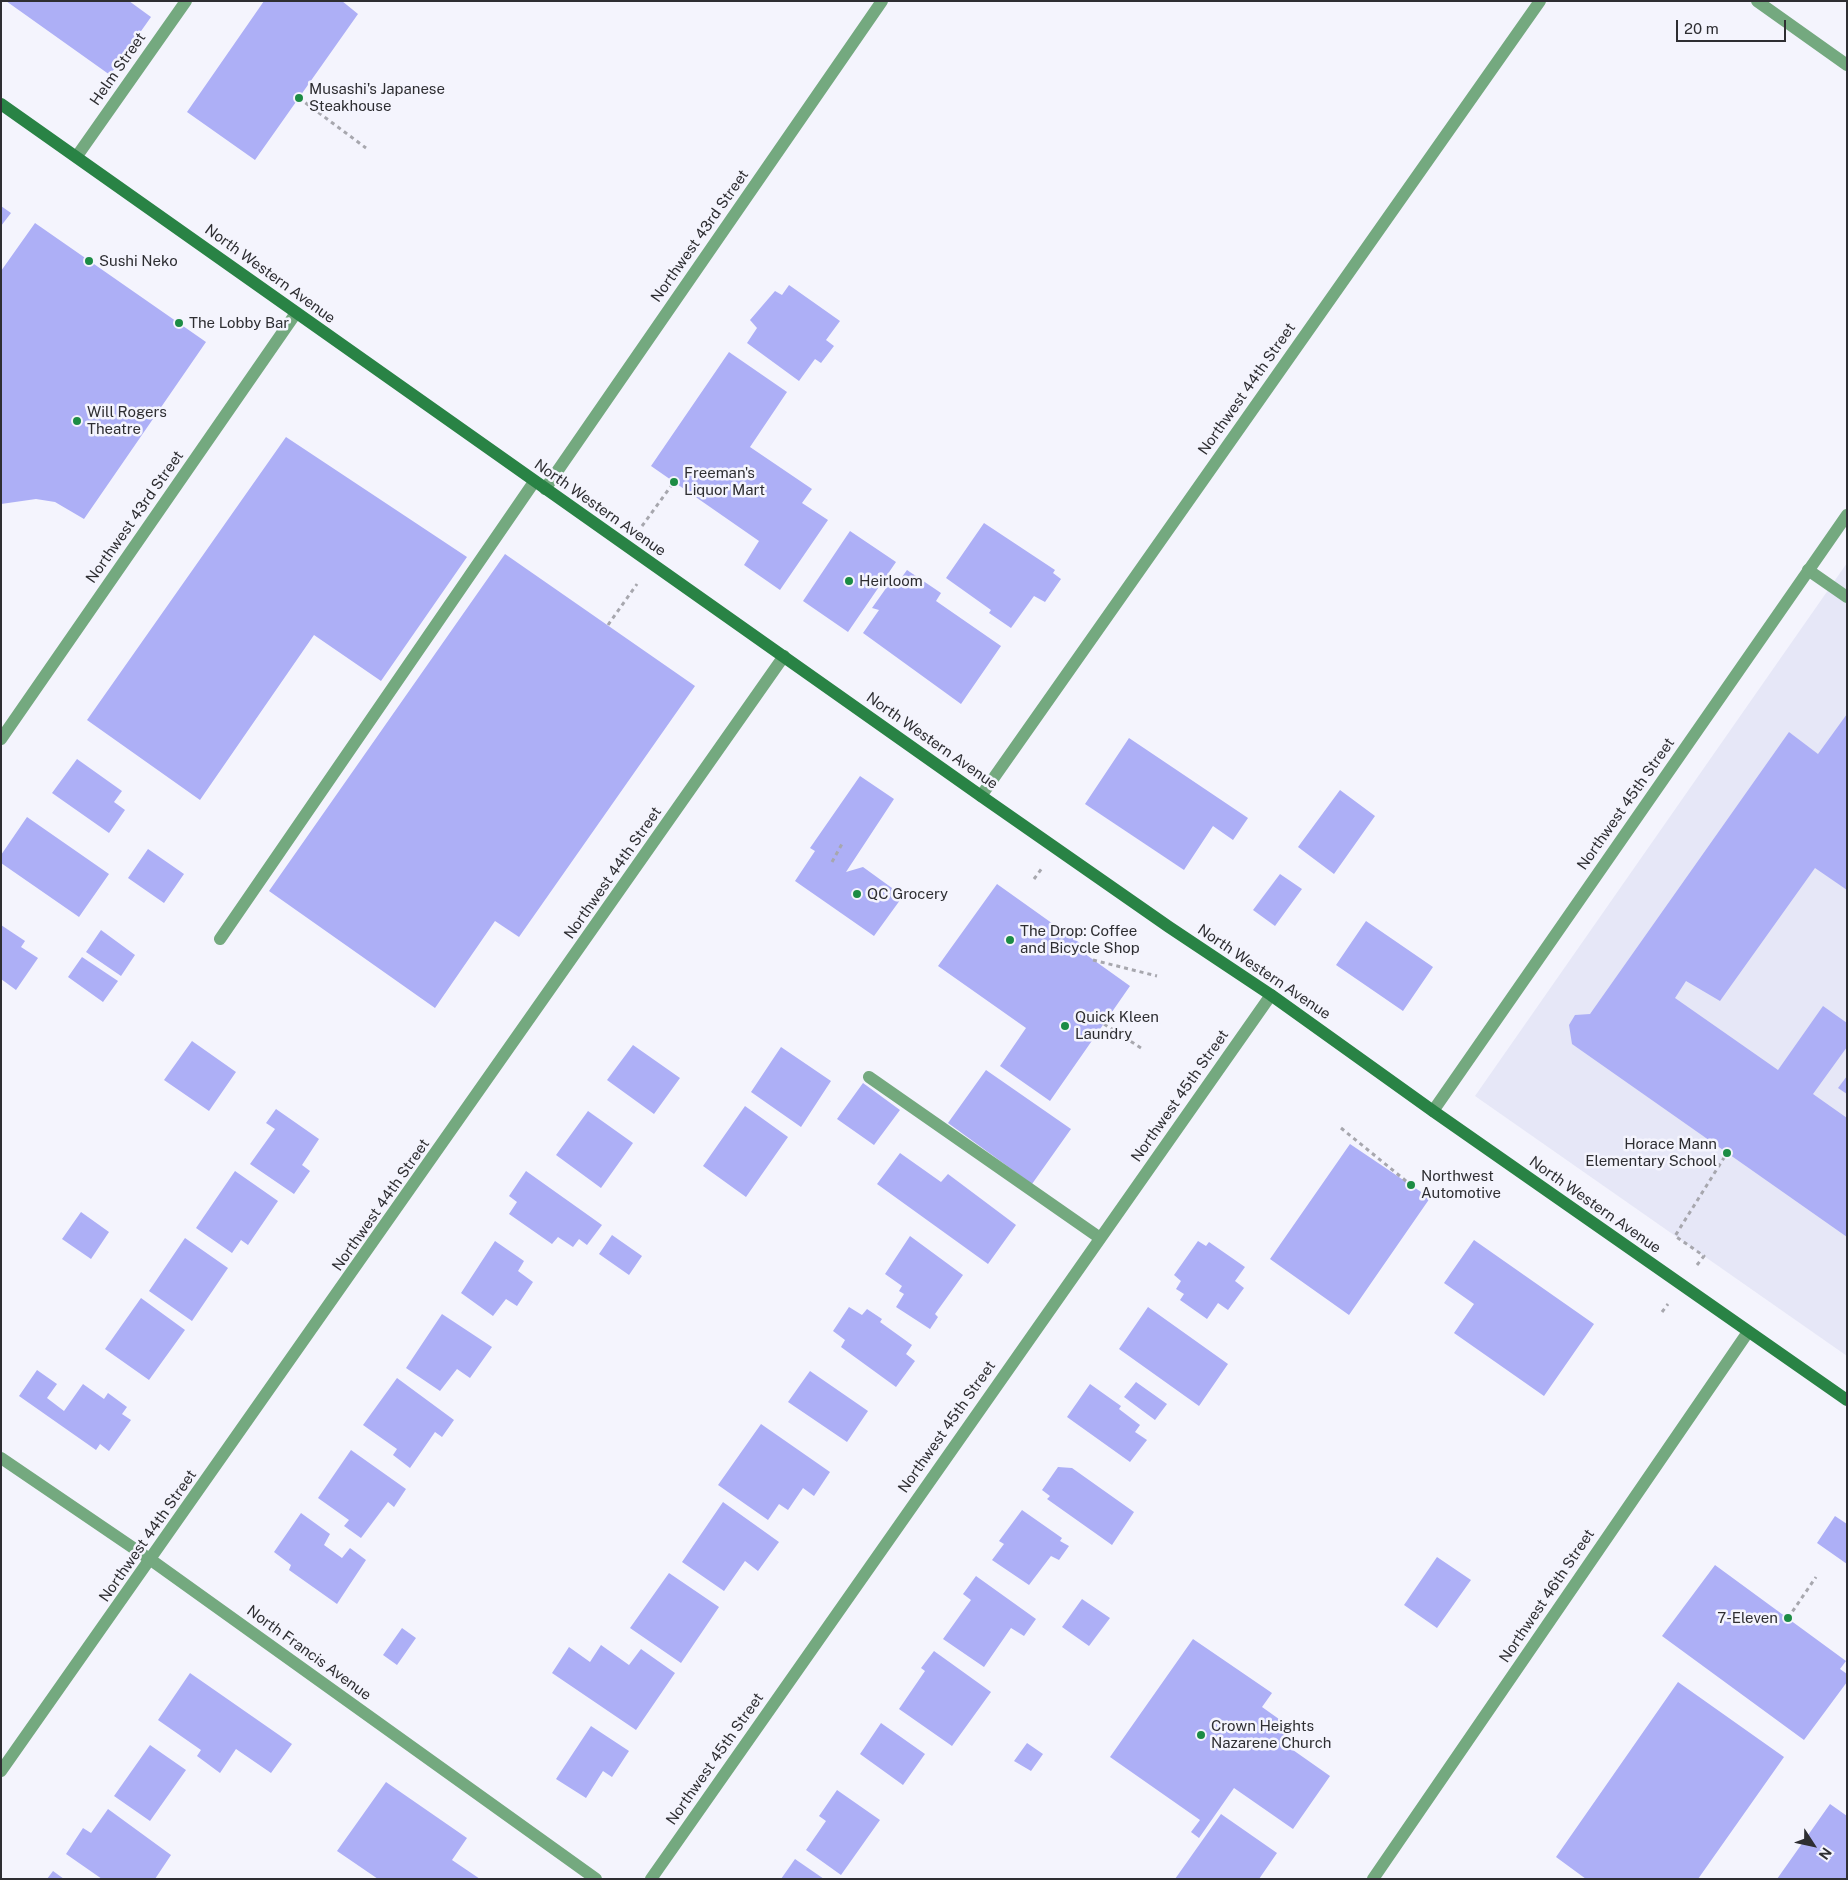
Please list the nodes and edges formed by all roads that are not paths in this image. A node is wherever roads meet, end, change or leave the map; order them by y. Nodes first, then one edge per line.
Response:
1 (186, 1) edge
2 (882, 1) edge
3 (1540, 1) edge
4 (1757, 1) edge
5 (1847, 65) edge
6 (1, 104) edge
7 (77, 156) junction
8 (296, 313) junction
9 (540, 485) junction
10 (1847, 515) edge
11 (1808, 570) junction
12 (1847, 597) edge
13 (784, 656) junction
14 (1, 739) edge
15 (981, 796) junction
16 (220, 939) dead end
17 (1271, 995) junction
18 (869, 1077) dead end
19 (1433, 1111) junction
20 (1100, 1238) junction
21 (1748, 1332) junction
22 (1847, 1400) edge
23 (1, 1458) edge
24 (151, 1560) junction
25 (1, 1772) edge
26 (596, 1879) edge
27 (651, 1879) edge
28 (1373, 1879) edge

1 - 7 street, Helm Street
2 - 9 street, Northwest 43rd Street
3 - 15 street, Northwest 44th Street
4 - 5 street
6 - 7 street, North Western Avenue
7 - 8 street, North Western Avenue
8 - 9 street, North Western Avenue
8 - 14 street, Northwest 43rd Street
9 - 13 street, North Western Avenue
9 - 16 street, Northwest 43rd Street
10 - 11 street, Northwest 45th Street
11 - 12 street
11 - 19 street, Northwest 45th Street
13 - 15 street, North Western Avenue
13 - 24 street, Northwest 44th Street
15 - 17 street, North Western Avenue
17 - 19 street, North Western Avenue
17 - 20 street, Northwest 45th Street
18 - 20 street
19 - 21 street, North Western Avenue
20 - 27 street, Northwest 45th Street
21 - 22 street, North Western Avenue
21 - 28 street, Northwest 46th Street
23 - 24 street, North Francis Avenue
24 - 25 street, Northwest 44th Street
24 - 26 street, North Francis Avenue

